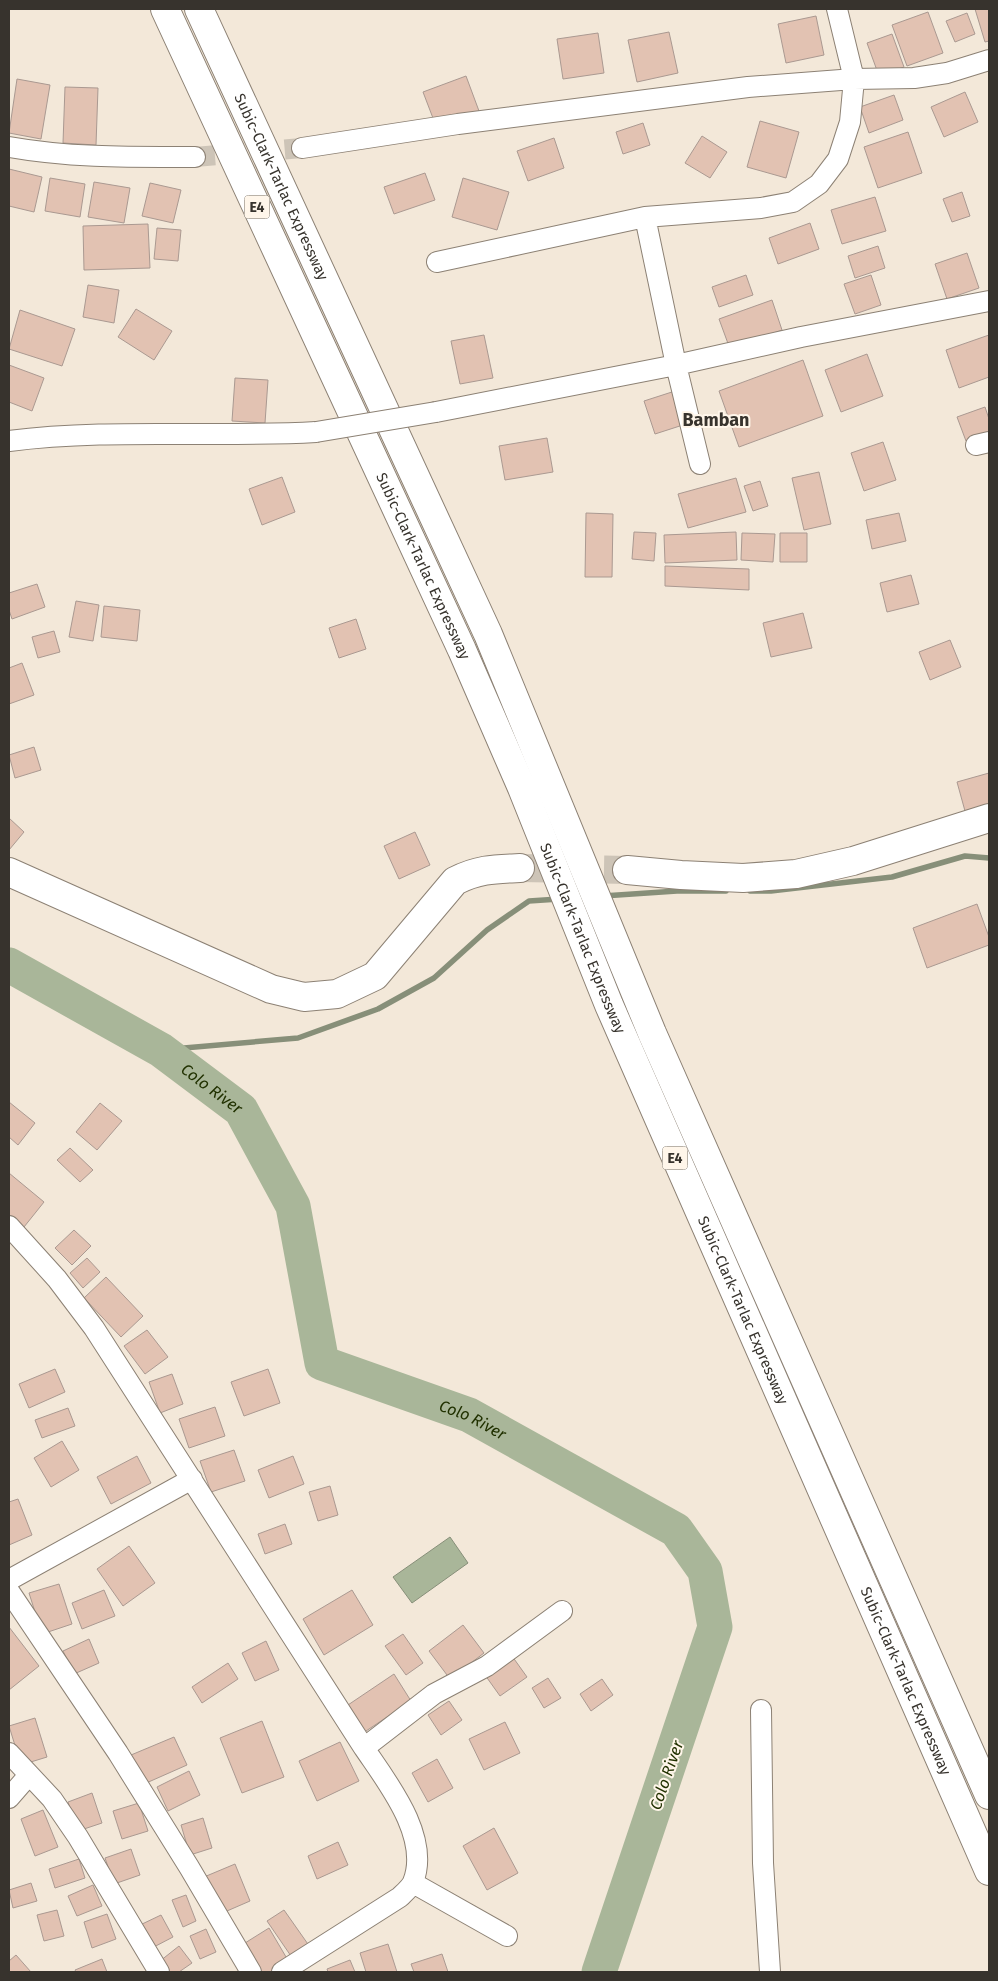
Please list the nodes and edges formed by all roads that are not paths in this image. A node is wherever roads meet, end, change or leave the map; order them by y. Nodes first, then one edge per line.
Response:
1 (165, 9) edge
2 (200, 9) edge
3 (838, 9) edge
4 (989, 60) edge
5 (854, 79) junction
6 (9, 147) edge
7 (302, 148) tunnel mouth
8 (195, 157) tunnel mouth
9 (645, 216) junction
10 (437, 262) dead end
11 (989, 301) edge
12 (676, 365) junction
13 (9, 441) edge
14 (700, 464) dead end
15 (989, 818) edge
16 (520, 868) tunnel mouth
17 (628, 870) tunnel mouth
18 (9, 872) edge
19 (9, 1226) edge
20 (192, 1479) junction
21 (9, 1580) edge
22 (9, 1591) edge
23 (562, 1611) dead end
24 (761, 1710) dead end
25 (364, 1748) junction
26 (9, 1753) edge
27 (30, 1775) junction
28 (989, 1795) edge
29 (9, 1798) edge
30 (989, 1871) edge
31 (413, 1883) junction
32 (507, 1936) dead end
33 (159, 1972) edge
34 (251, 1972) edge
35 (282, 1972) edge
36 (770, 1972) edge

1 - 30 main road, Subic-Clark-Tarlac Expressway / E4
2 - 28 main road, Subic-Clark-Tarlac Expressway / E4
3 - 5 street
4 - 5 street
5 - 7 street
5 - 9 street
6 - 8 street
9 - 10 street
9 - 12 street
11 - 12 street
12 - 13 street, bridge
12 - 14 street
15 - 17 main road
16 - 18 main road
19 - 20 street
20 - 21 street
20 - 25 street
22 - 34 street
23 - 25 street
24 - 36 street
25 - 31 street
26 - 27 street
27 - 29 street
27 - 33 street
31 - 32 street
31 - 35 street

